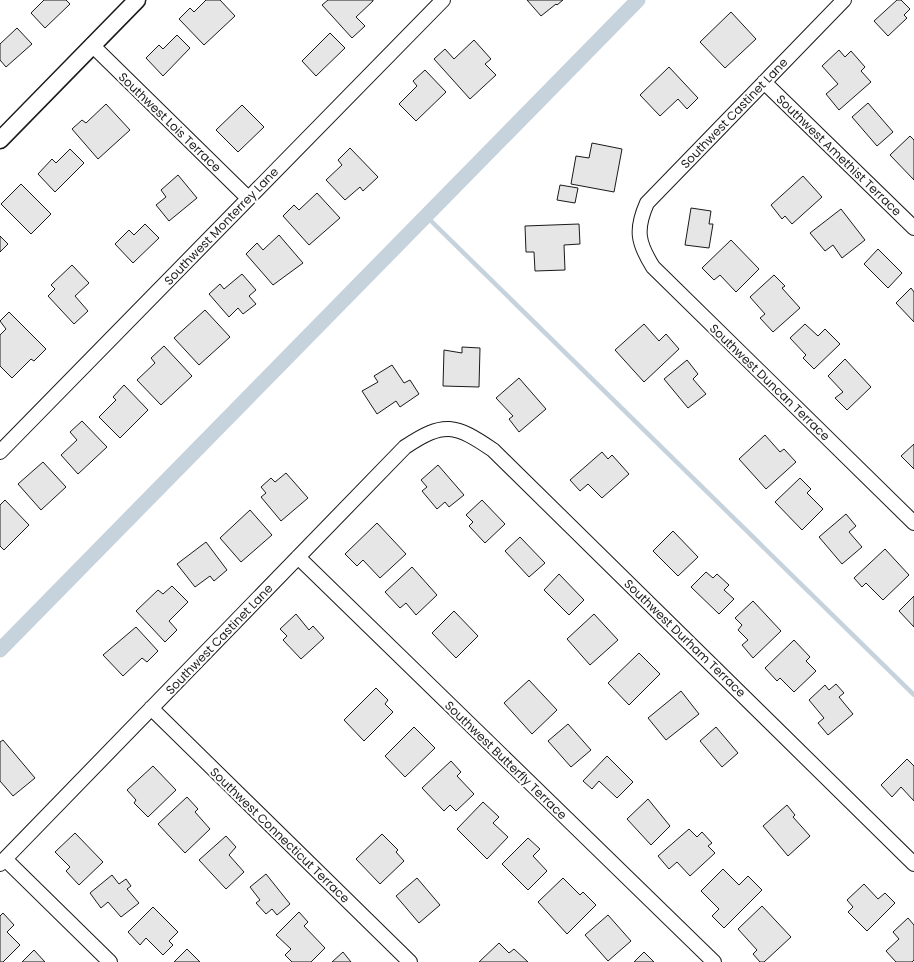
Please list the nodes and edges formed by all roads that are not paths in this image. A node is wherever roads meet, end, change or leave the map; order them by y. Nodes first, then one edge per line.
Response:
1 (137, 0) edge
2 (443, 0) edge
3 (844, 0) edge
4 (92, 45) junction
5 (764, 82) junction
6 (0, 140) edge
7 (248, 198) junction
8 (914, 228) edge
9 (639, 234) joint
10 (447, 428) joint
11 (0, 452) edge
12 (914, 523) edge
13 (298, 558) junction
14 (151, 708) junction
15 (3, 861) edge
16 (914, 864) edge
17 (110, 962) edge
18 (410, 962) edge
19 (714, 962) edge

1 - 4 street
2 - 7 street, Southwest Monterrey Lane
3 - 5 street, Southwest Castinet Lane
4 - 6 street
4 - 7 street, Southwest Lois Terrace
5 - 8 street, Southwest Amethist Terrace
5 - 9 street, Southwest Castinet Lane
7 - 11 street, Southwest Monterrey Lane
9 - 12 street, Southwest Duncan Terrace
10 - 13 street, Southwest Castinet Lane
10 - 16 street, Southwest Durham Terrace
13 - 14 street, Southwest Castinet Lane
13 - 19 street, Southwest Butterfly Terrace
14 - 15 street, Southwest Castinet Lane
14 - 18 street, Southwest Connecticut Terrace
15 - 17 street

